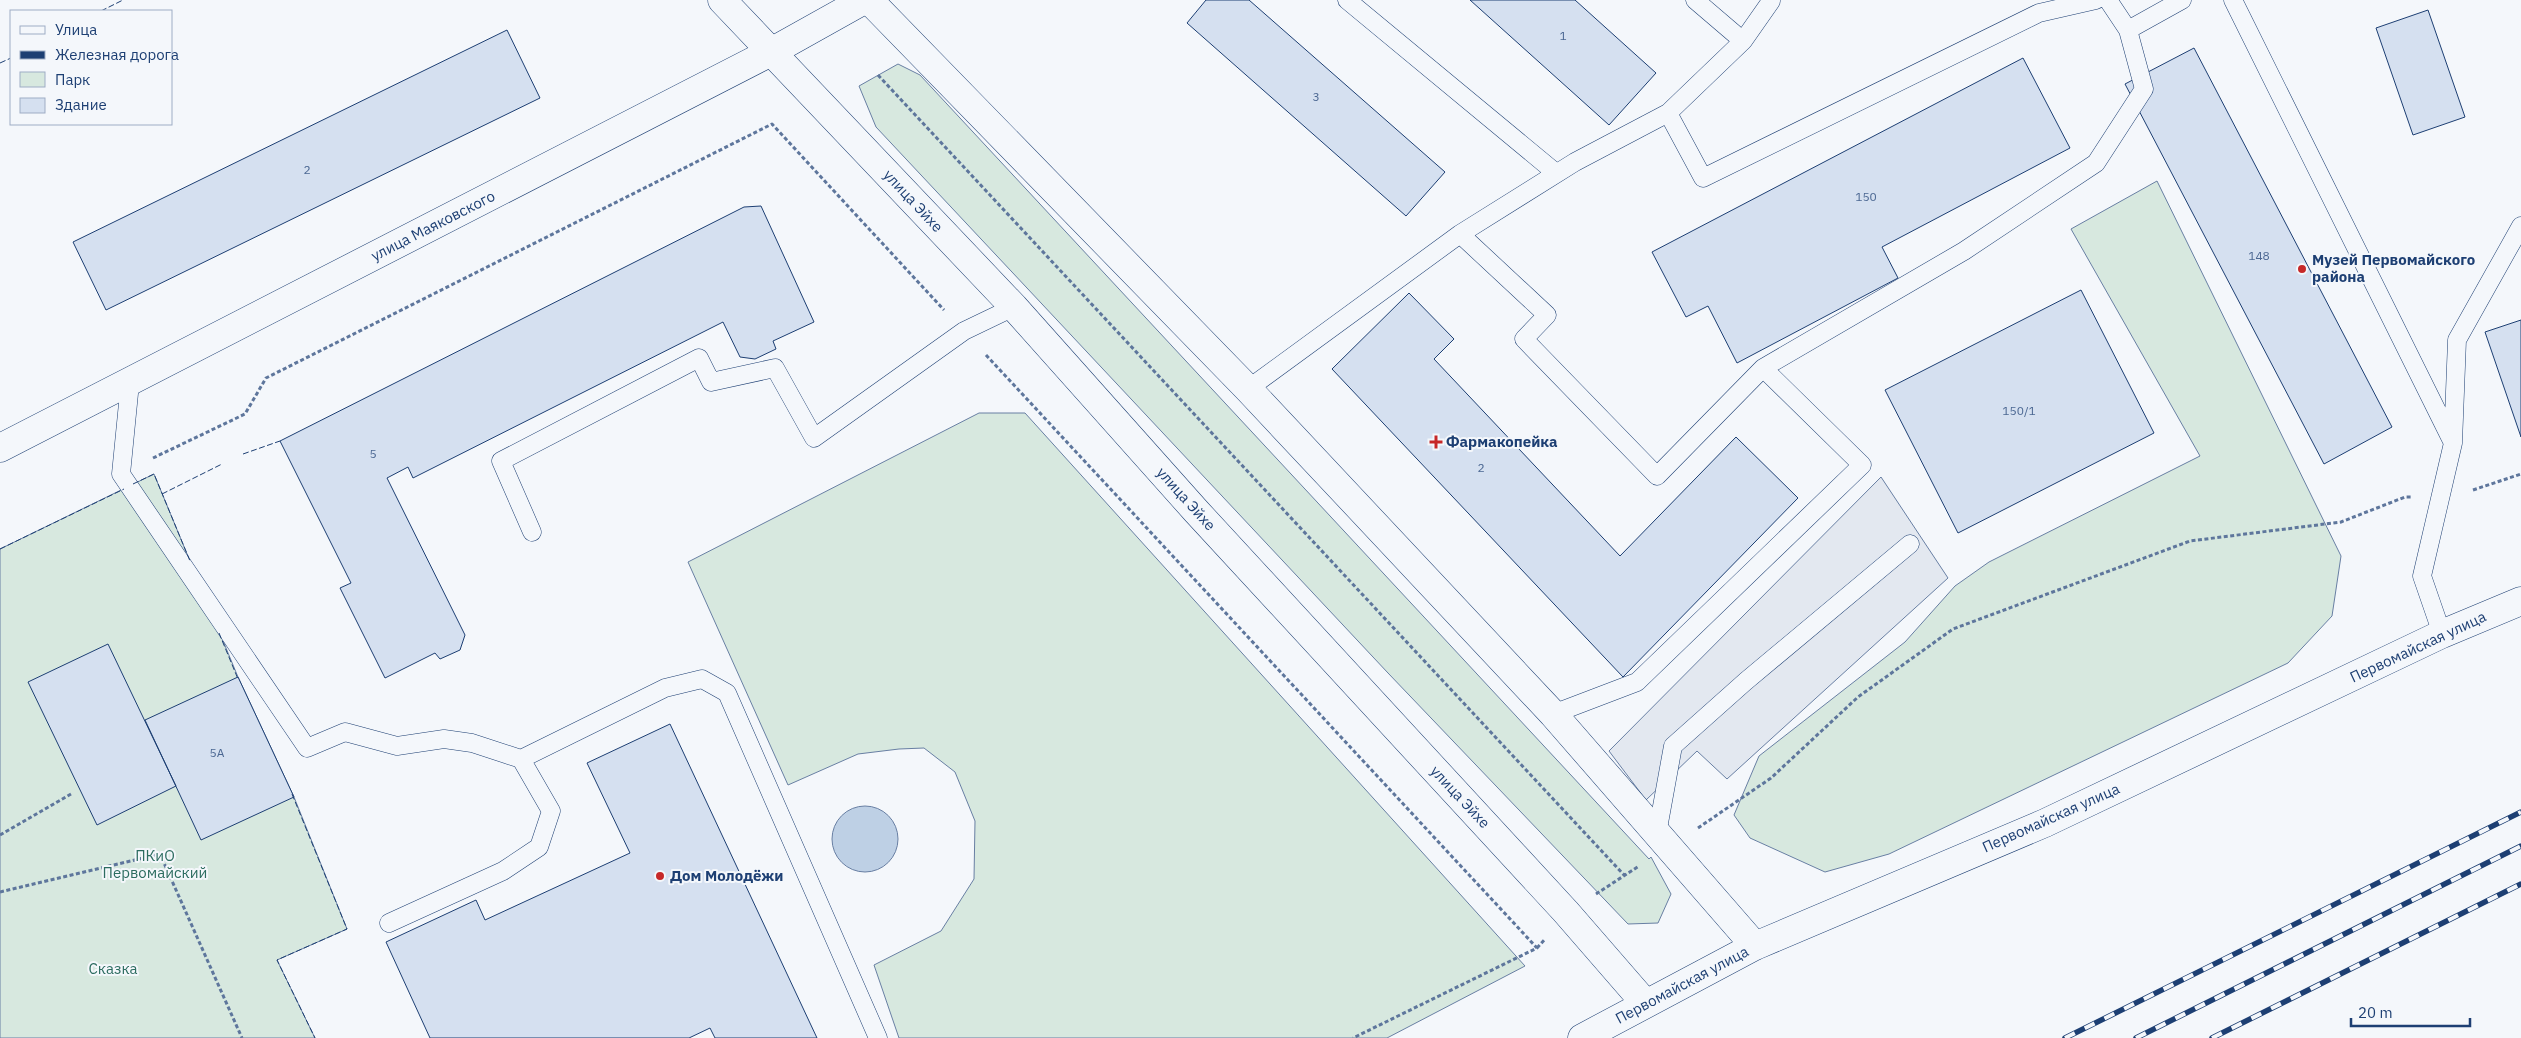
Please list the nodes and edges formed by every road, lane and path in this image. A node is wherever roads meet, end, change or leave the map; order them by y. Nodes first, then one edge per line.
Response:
1 (722, 0) edge
2 (864, 0) edge
3 (869, 0) edge
4 (1347, 0) edge
5 (1695, 0) edge
6 (1771, 0) edge
7 (2096, 0) edge
8 (2108, 0) edge
9 (2182, 0) edge
10 (2233, 0) edge
11 (2128, 30) junction
12 (1743, 41) junction
13 (771, 52) junction
14 (878, 75) dead end
15 (1668, 113) junction
16 (1556, 174) junction
17 (2521, 226) edge
18 (1460, 234) junction
19 (1014, 307) junction
20 (964, 331) junction
21 (1763, 368) junction
22 (130, 383) junction
23 (1248, 389) junction
24 (2453, 443) junction
25 (0, 448) edge
26 (120, 474) junction
27 (2521, 474) edge
28 (2440, 500) junction
29 (532, 532) dead end
30 (1910, 544) dead end
31 (2521, 601) edge
32 (2442, 634) junction
33 (1553, 714) junction
34 (521, 759) junction
35 (71, 794) dead end
36 (0, 835) edge
37 (1663, 840) junction
38 (1624, 875) junction
39 (0, 892) edge
40 (1566, 912) junction
41 (389, 923) dead end
42 (1755, 946) junction
43 (1537, 948) junction
44 (1645, 1003) junction
45 (242, 1038) edge
46 (878, 1038) edge
47 (1353, 1038) edge
48 (1582, 1038) edge

1 - 13 main road, улица Эйхе
2 - 13 main road, улица Маяковского
3 - 23 main road
4 - 16 lane
5 - 12 lane
6 - 12 lane
7 - 15 lane
8 - 11 lane
9 - 11 lane
10 - 24 lane
11 - 21 lane
12 - 15 lane
13 - 19 main road, улица Эйхе
13 - 22 main road, улица Маяковского
14 - 38 path
15 - 16 lane
16 - 18 lane
17 - 24 lane
18 - 21 lane
18 - 23 lane
19 - 20 lane
19 - 40 main road, улица Эйхе
20 - 26 path
20 - 29 lane
20 - 43 path
21 - 33 lane
22 - 25 main road, улица Маяковского
22 - 26 lane
23 - 33 main road
24 - 28 lane
26 - 34 lane
27 - 28 path
28 - 32 lane
28 - 37 path
30 - 37 lane
31 - 32 main road, Первомайская улица
32 - 42 main road, Первомайская улица
33 - 37 main road
34 - 41 lane
34 - 46 lane
35 - 36 path
37 - 38 path
37 - 42 main road
38 - 40 path
39 - 45 path
40 - 43 path
40 - 44 main road, улица Эйхе
42 - 44 main road, Первомайская улица
43 - 47 path
44 - 48 main road, Первомайская улица

